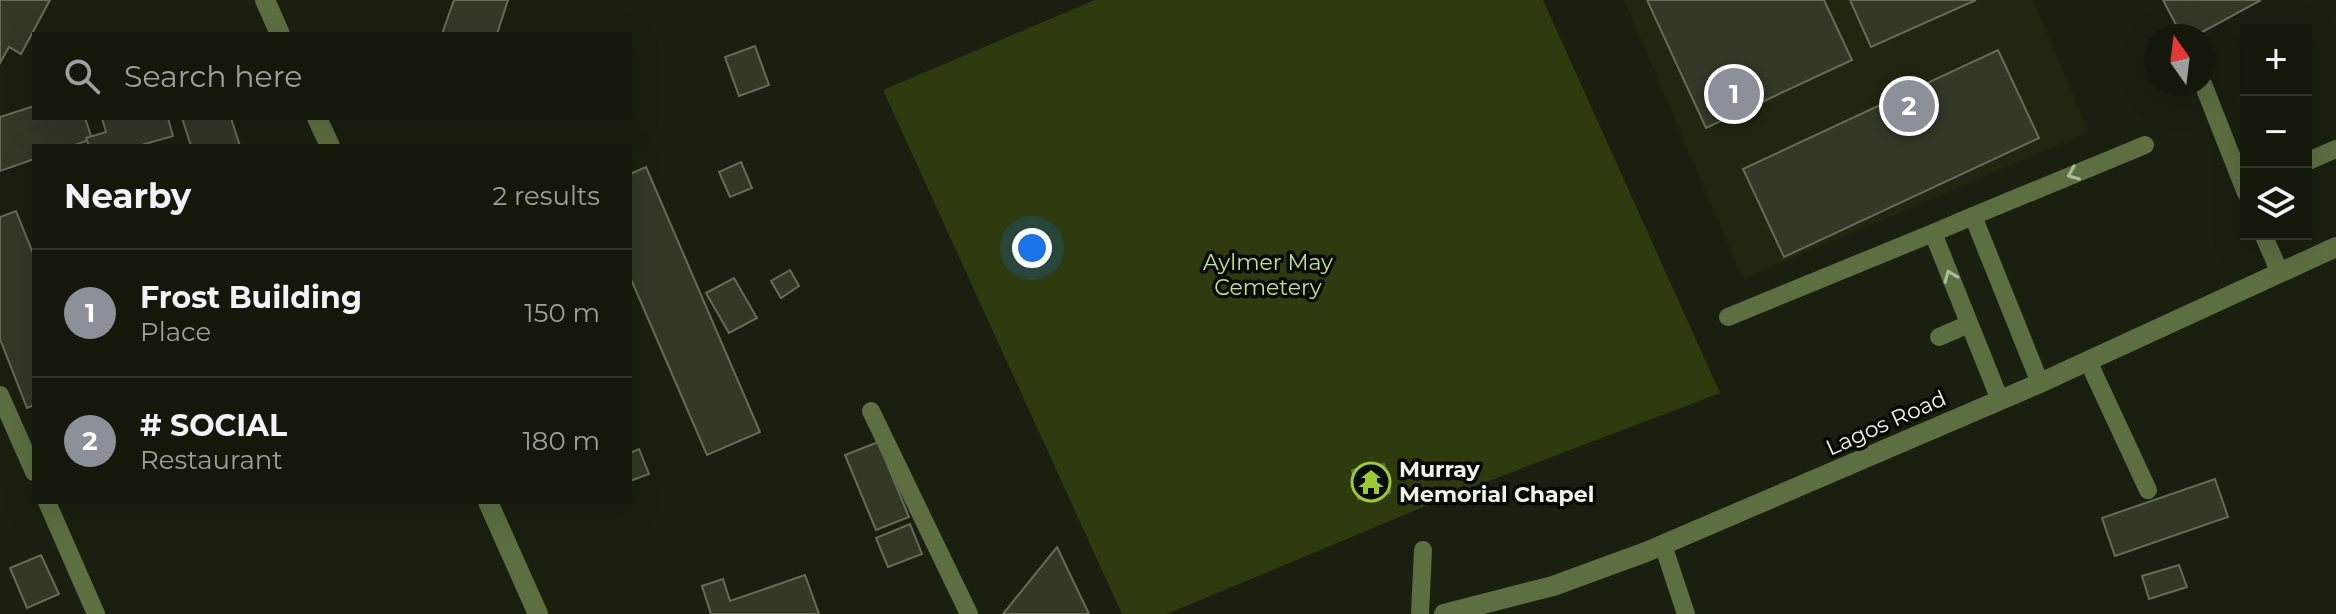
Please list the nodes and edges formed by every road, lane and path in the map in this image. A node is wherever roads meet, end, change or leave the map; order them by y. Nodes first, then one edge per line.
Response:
1 (265, 0) edge
2 (279, 32) edge
3 (2208, 96) edge
4 (318, 120) edge
5 (329, 144) edge
6 (2145, 145) dead end
7 (2336, 149) edge
8 (2312, 159) edge
9 (2240, 175) edge
10 (1973, 216) junction
11 (1933, 233) junction
12 (2266, 240) edge
13 (2336, 247) edge
14 (2280, 273) junction
15 (1728, 317) dead end
16 (1969, 324) junction
17 (1939, 337) dead end
18 (2088, 361) junction
19 (2040, 383) junction
20 (0, 395) edge
21 (2000, 400) junction
22 (871, 411) dead end
23 (32, 467) edge
24 (2148, 490) dead end
25 (48, 504) edge
26 (489, 504) edge
27 (1663, 545) junction
28 (1423, 550) dead end
29 (96, 614) edge
30 (538, 614) edge
31 (969, 614) edge
32 (1420, 614) edge
33 (1444, 614) edge
34 (1686, 614) edge

1 - 2 street
3 - 9 lane
4 - 5 street
6 -> 10 lane
7 - 8 lane
10 - 11 lane
10 - 19 lane
11 - 15 lane
16 -> 11 lane
12 - 14 lane
13 - 14 street, Lagos Road
14 - 18 street, Lagos Road
16 - 17 lane
16 - 21 lane
18 - 19 street, Lagos Road
18 - 24 lane
19 - 21 street, Lagos Road
20 - 23 lane
21 - 27 street, Lagos Road
22 - 31 lane
25 - 29 lane
26 - 30 street
27 - 33 street, Lagos Road
27 - 34 lane
28 - 32 lane

